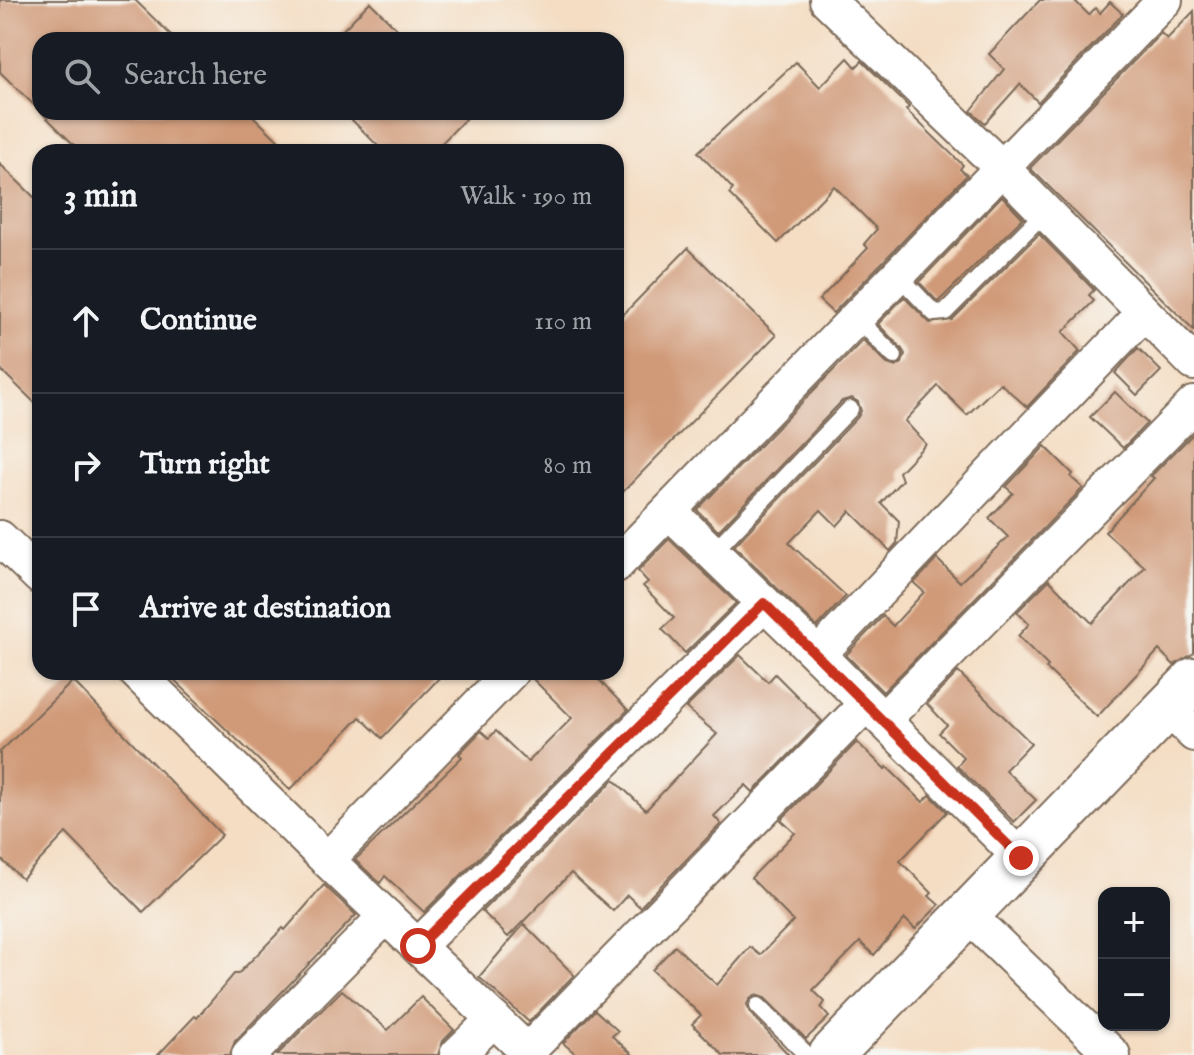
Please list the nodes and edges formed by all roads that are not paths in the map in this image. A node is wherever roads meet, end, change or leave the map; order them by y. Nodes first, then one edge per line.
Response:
1 (827, 0) edge
2 (1165, 0) edge
3 (1003, 169) junction
4 (1045, 212) junction
5 (899, 276) junction
6 (1144, 313) junction
7 (857, 318) junction
8 (894, 356) dead end
9 (1194, 363) edge
10 (1194, 404) edge
11 (850, 409) dead end
12 (669, 511) junction
13 (0, 538) edge
14 (712, 553) junction
15 (624, 557) edge
16 (32, 569) edge
17 (764, 603) junction
18 (818, 655) junction
19 (144, 680) edge
20 (503, 680) edge
21 (1185, 707) edge
22 (874, 712) junction
23 (1021, 858) junction
24 (327, 860) junction
25 (967, 914) junction
26 (386, 916) junction
27 (418, 946) junction
28 (758, 1006) dead end
29 (494, 1019) junction
30 (530, 1053) edge
31 (249, 1055) edge
32 (457, 1055) edge
33 (807, 1055) edge
34 (831, 1055) edge
35 (1113, 1055) edge

1 - 3 street
2 - 3 street
3 - 4 street
3 - 5 street
4 - 5 lane
4 - 6 street
5 - 7 street
6 - 9 street
6 - 18 street
7 - 8 lane
7 - 12 street
10 - 22 street
11 - 14 lane
12 - 14 street
12 - 15 street
13 - 16 street
14 - 17 street
17 - 18 street
17 - 27 street
18 - 22 street
19 - 24 street
20 - 24 street
21 - 23 street
22 - 23 street
22 - 30 street
23 - 25 street
24 - 26 street
25 - 34 street
25 - 35 street
26 - 27 street
26 - 31 street
27 - 29 street
28 - 33 lane
29 - 30 street
29 - 32 street

